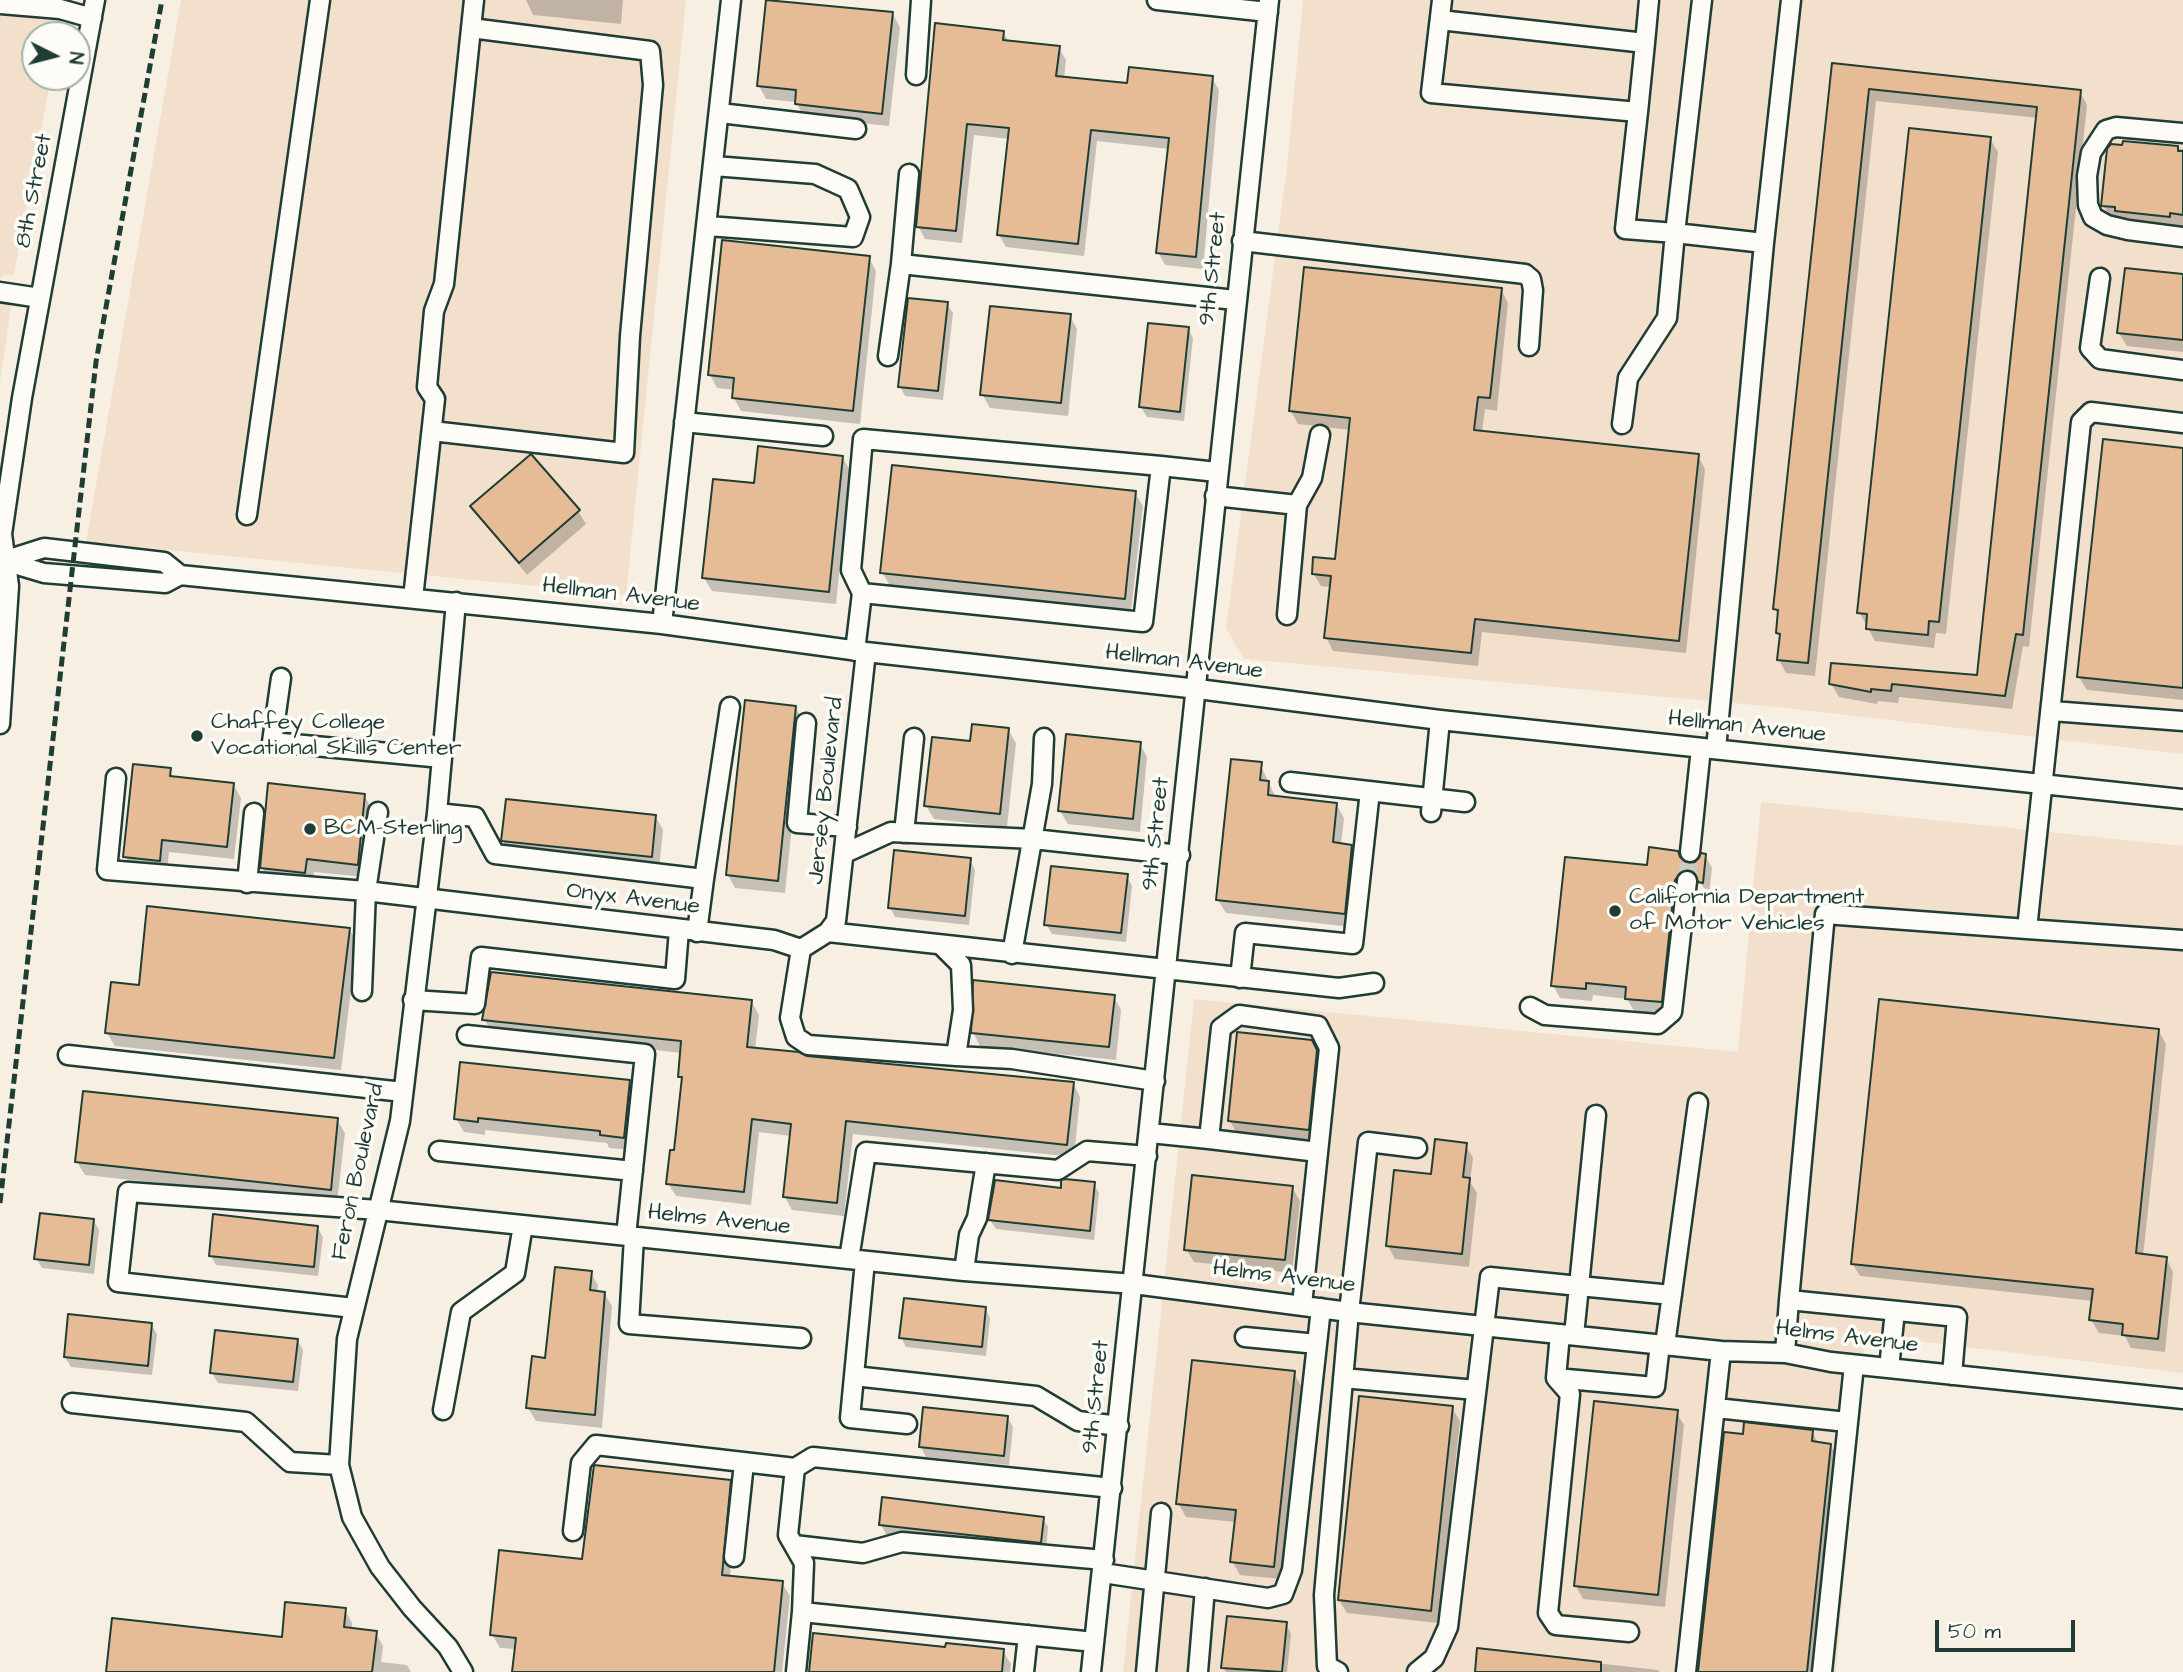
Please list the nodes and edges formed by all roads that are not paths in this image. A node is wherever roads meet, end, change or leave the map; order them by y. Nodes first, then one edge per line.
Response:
1 (95, 0) edge
2 (320, 0) edge
3 (474, 0) edge
4 (731, 0) edge
5 (921, 0) edge
6 (1157, 0) edge
7 (1442, 0) edge
8 (1649, 0) edge
9 (1702, 0) edge
10 (1791, 0) edge
11 (0, 4) edge
12 (1214, 4) edge
13 (1268, 6) edge
14 (92, 18) junction
15 (1440, 20) junction
16 (471, 28) junction
17 (1645, 43) junction
18 (916, 75) dead end
19 (1638, 112) junction
20 (720, 113) junction
21 (856, 129) dead end
22 (2183, 133) edge
23 (715, 166) junction
24 (909, 174) dead end
25 (708, 226) junction
26 (1675, 233) junction
27 (2183, 237) edge
28 (1242, 241) junction
29 (1764, 243) junction
30 (901, 264) junction
31 (2100, 278) dead end
32 (0, 292) edge
33 (40, 298) junction
34 (1235, 300) junction
35 (1529, 346) dead end
36 (888, 356) dead end
37 (2183, 370) edge
38 (684, 422) junction
39 (2183, 423) edge
40 (1622, 424) dead end
41 (432, 431) junction
42 (1320, 435) dead end
43 (823, 436) dead end
44 (1161, 466) junction
45 (1217, 472) junction
46 (1215, 496) junction
47 (1297, 505) junction
48 (247, 515) dead end
49 (2, 561) edge
50 (180, 575) junction
51 (862, 593) junction
52 (413, 598) junction
53 (456, 602) junction
54 (1287, 615) dead end
55 (662, 624) junction
56 (861, 652) junction
57 (281, 678) dead end
58 (1198, 689) junction
59 (730, 707) dead end
60 (2052, 711) junction
61 (1440, 720) junction
62 (2183, 721) edge
63 (807, 723) dead end
64 (0, 724) edge
65 (914, 738) dead end
66 (1044, 738) dead end
67 (1709, 749) junction
68 (442, 758) junction
69 (116, 778) dead end
70 (1290, 782) dead end
71 (2044, 784) junction
72 (1370, 791) junction
73 (2183, 799) edge
74 (1465, 802) dead end
75 (1432, 805) junction
76 (378, 812) dead end
77 (254, 813) dead end
78 (438, 813) junction
79 (848, 827) junction
80 (904, 833) junction
81 (1033, 839) junction
82 (845, 852) junction
83 (1690, 852) tunnel mouth
84 (1180, 855) junction
85 (704, 878) junction
86 (1688, 881) tunnel mouth
87 (247, 883) junction
88 (366, 891) junction
89 (428, 900) junction
90 (2027, 929) junction
91 (688, 931) junction
92 (828, 932) junction
93 (2183, 940) edge
94 (942, 945) junction
95 (801, 949) junction
96 (1012, 954) junction
97 (1167, 970) junction
98 (1240, 978) junction
99 (1374, 983) dead end
100 (362, 991) dead end
101 (413, 1000) junction
102 (1530, 1007) dead end
103 (467, 1035) dead end
104 (68, 1055) dead end
105 (956, 1056) junction
106 (1155, 1081) junction
107 (403, 1092) junction
108 (1698, 1103) dead end
109 (1596, 1115) dead end
110 (1150, 1133) junction
111 (1209, 1139) junction
112 (1417, 1148) dead end
113 (439, 1151) dead end
114 (1318, 1152) junction
115 (1147, 1156) junction
116 (986, 1163) junction
117 (633, 1171) junction
118 (378, 1210) junction
119 (523, 1225) junction
120 (631, 1237) junction
121 (857, 1260) junction
122 (964, 1271) junction
123 (1134, 1284) junction
124 (1580, 1286) junction
125 (1672, 1295) junction
126 (1789, 1300) junction
127 (1302, 1305) junction
128 (354, 1308) junction
129 (1321, 1308) junction
130 (1895, 1311) junction
131 (1349, 1312) junction
132 (1484, 1326) junction
133 (1567, 1335) junction
134 (1245, 1337) dead end
135 (801, 1338) dead end
136 (1317, 1344) junction
137 (1663, 1345) junction
138 (1721, 1351) junction
139 (1785, 1353) junction
140 (1854, 1365) junction
141 (1889, 1368) junction
142 (1952, 1375) junction
143 (854, 1376) junction
144 (1343, 1378) junction
145 (1556, 1378) junction
146 (1476, 1390) junction
147 (2183, 1399) edge
148 (72, 1403) dead end
149 (1716, 1408) junction
150 (443, 1410) dead end
151 (1847, 1422) junction
152 (906, 1424) dead end
153 (1119, 1426) junction
154 (744, 1463) junction
155 (339, 1465) junction
156 (794, 1468) junction
157 (1112, 1488) junction
158 (1161, 1513) dead end
159 (573, 1531) dead end
160 (794, 1545) junction
161 (734, 1557) dead end
162 (1104, 1567) junction
163 (1156, 1580) junction
164 (1205, 1588) junction
165 (802, 1612) junction
166 (1629, 1632) dead end
167 (1028, 1635) junction
168 (1094, 1642) junction
169 (463, 1672) edge
170 (796, 1672) edge
171 (1024, 1672) edge
172 (1091, 1672) edge
173 (1146, 1672) edge
174 (1198, 1672) edge
175 (1338, 1672) edge
176 (1417, 1672) edge
177 (1686, 1672) edge
178 (1822, 1672) edge

1 - 14 street, 8th Street
2 - 48 street
3 - 16 street
4 - 20 street
5 - 18 street
6 - 12 street
7 - 15 street
8 - 17 street
9 - 26 street
10 - 29 street
11 - 14 street
12 - 13 street
13 - 28 street, 9th Street
14 - 33 street, 8th Street
15 - 17 street
15 - 19 street
16 - 41 street
16 - 41 street
17 - 19 street
19 - 26 street
20 - 21 street
20 - 23 street
22 - 27 street
23 - 25 street
23 - 25 street
24 - 30 street
25 - 38 street
26 - 29 street
26 - 40 street
28 - 34 street, 9th Street
28 - 35 street
29 - 67 street
30 - 34 street
30 - 36 street
31 - 37 street
32 - 33 street
33 - 49 street, 8th Street
34 - 45 street, 9th Street
38 - 43 street
38 - 55 street
39 - 60 street
41 - 52 street
42 - 47 street
44 - 45 street
44 - 51 street
44 - 51 street
45 - 46 street, 9th Street
46 - 47 street
46 - 58 street, 9th Street
47 - 54 street
49 - 50 street, Hellman Avenue
49 - 50 street, Hellman Avenue
49 - 64 street, 8th Street
50 - 52 street, Hellman Avenue
51 - 56 street, Jersey Boulevard
52 - 53 street, Hellman Avenue
53 - 55 street, Hellman Avenue
53 - 68 street, Feron Boulevard
55 - 56 street, Hellman Avenue
56 - 58 street, Hellman Avenue
56 - 79 street, Jersey Boulevard
57 - 68 street
58 - 61 street, Hellman Avenue
58 - 84 street, 9th Street
59 - 85 street
60 - 62 street
60 - 71 street
61 - 67 street, Hellman Avenue
61 - 75 street
63 - 79 street
65 - 80 street
66 - 81 street
67 - 71 street, Hellman Avenue
67 - 83 street
68 - 78 street, Feron Boulevard
69 - 87 street, Onyx Avenue
70 - 72 street
71 - 73 street, Hellman Avenue
71 - 90 street
72 - 75 street
72 - 98 street
74 - 75 street
76 - 88 street
77 - 87 street
78 - 85 street
78 - 89 street, Feron Boulevard
79 - 82 street, Jersey Boulevard
80 - 81 street
80 - 82 street
81 - 84 street
81 - 96 street
82 - 92 street, Jersey Boulevard
84 - 97 street, 9th Street
85 - 91 street
86 - 102 street
87 - 88 street, Onyx Avenue
88 - 89 street, Onyx Avenue
88 - 100 street
89 - 91 street, Onyx Avenue
89 - 101 street, Feron Boulevard
90 - 93 street
90 - 126 street
91 - 95 street, Onyx Avenue
91 - 101 street
92 - 94 street
92 - 95 street
94 - 96 street
94 - 105 street
95 - 105 street
96 - 97 street
97 - 98 street
97 - 106 street, 9th Street
98 - 99 street
101 - 107 street, Feron Boulevard
103 - 117 street
104 - 107 street
105 - 106 street
106 - 110 street, 9th Street
107 - 118 street, Feron Boulevard
108 - 125 street
109 - 124 street
110 - 111 street
110 - 115 street, 9th Street
111 - 114 street
111 - 114 street
112 - 131 street
113 - 117 street
114 - 127 street
115 - 116 street
115 - 123 street, 9th Street
116 - 121 street
116 - 122 street
117 - 120 street
118 - 119 street, Helms Avenue
118 - 128 street, Feron Boulevard
118 - 128 street, Helms Avenue
119 - 120 street, Helms Avenue
119 - 150 street
120 - 121 street, Helms Avenue
120 - 135 street
121 - 122 street, Helms Avenue
121 - 143 street
122 - 123 street, Helms Avenue
123 - 127 street, Helms Avenue
123 - 153 street, 9th Street
124 - 125 street
124 - 132 street
124 - 133 street
125 - 137 street
126 - 130 street
126 - 139 street
127 - 129 street, Helms Avenue
128 - 155 street, Feron Boulevard
129 - 131 street, Helms Avenue
129 - 136 street
130 - 141 street
130 - 142 street
131 - 132 street, Helms Avenue
131 - 144 street
132 - 133 street, Helms Avenue
132 - 146 street
133 - 137 street, Helms Avenue
133 - 145 street
134 - 136 street
136 - 164 street
137 - 138 street, Helms Avenue
137 - 145 street
138 - 139 street, Helms Avenue
138 - 149 street
139 - 140 street, Helms Avenue
140 - 141 street, Helms Avenue
140 - 151 street
141 - 142 street, Helms Avenue
142 - 147 street, Helms Avenue
143 - 152 street
143 - 153 street
144 - 146 street
144 - 175 street
145 - 166 street
146 - 176 street
148 - 155 street
149 - 151 street
149 - 177 street
151 - 178 street
153 - 157 street, 9th Street
154 - 156 street
154 - 159 street
154 - 161 street
155 - 169 street, Feron Boulevard
156 - 157 street
156 - 160 street
157 - 162 street, 9th Street
158 - 163 street
160 - 162 street
160 - 165 street
162 - 163 street
162 - 168 street, 9th Street
163 - 164 street
163 - 173 street
164 - 174 street
165 - 167 street
165 - 170 street
167 - 168 street
167 - 171 street
168 - 172 street, 9th Street

